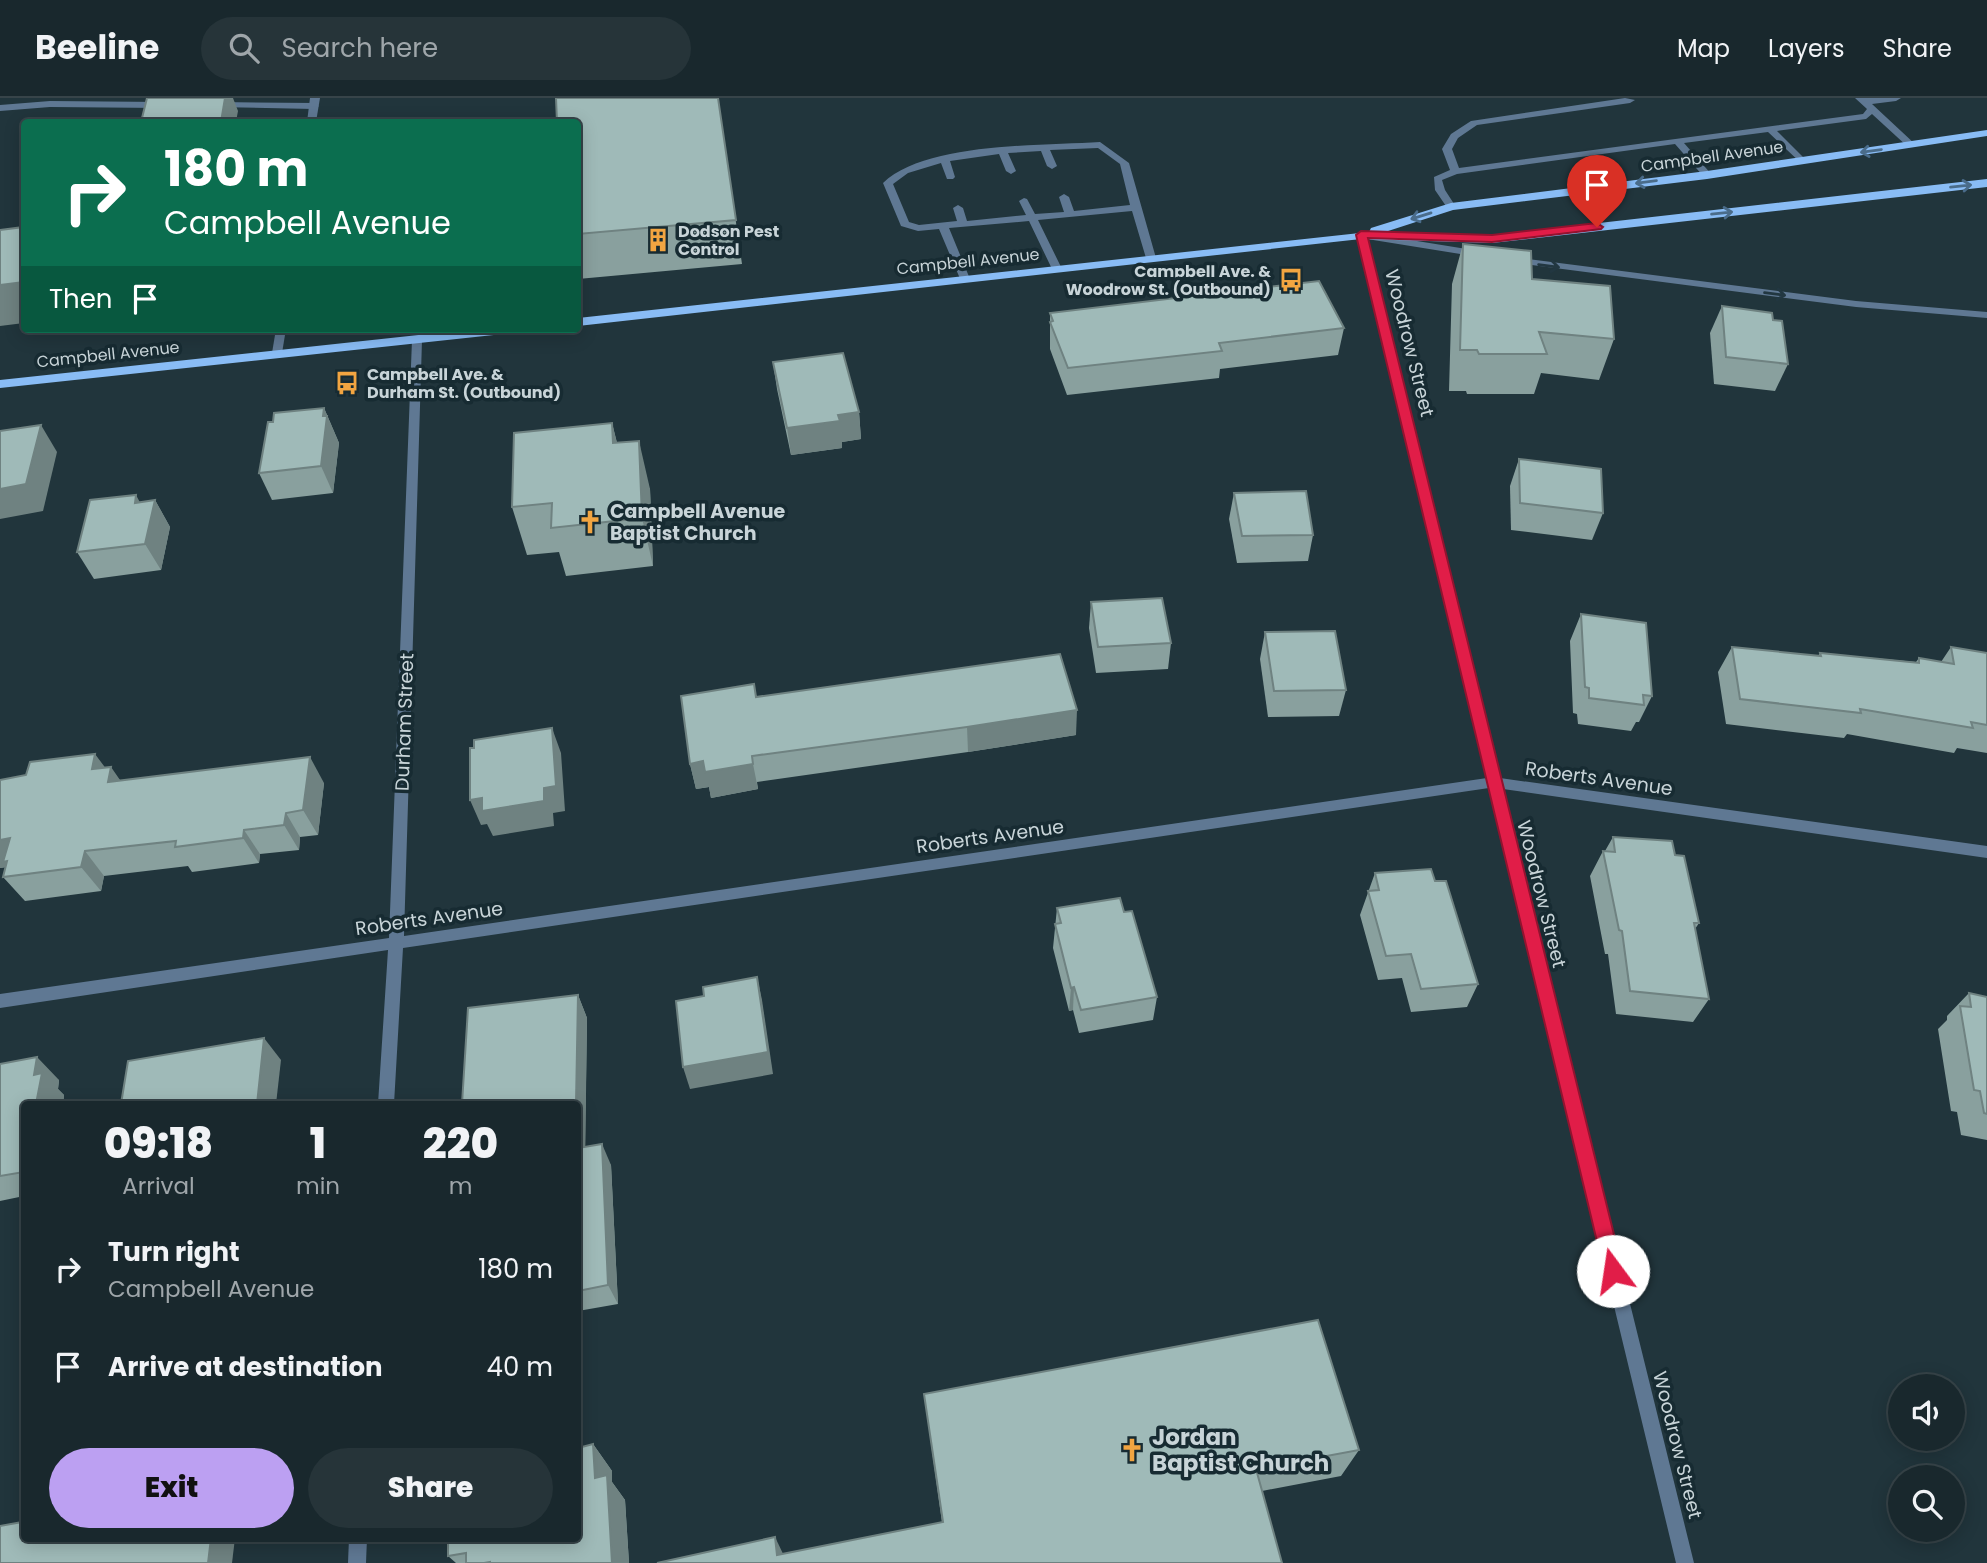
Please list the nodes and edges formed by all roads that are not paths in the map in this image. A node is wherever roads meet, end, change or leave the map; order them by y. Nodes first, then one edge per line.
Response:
1 (1896, 98) edge
2 (1630, 100) dead end
3 (314, 102) edge
4 (1865, 103) edge
5 (175, 105) edge
6 (203, 105) edge
7 (0, 108) edge
8 (1770, 129) junction
9 (1987, 133) edge
10 (1677, 141) junction
11 (1910, 145) junction
12 (1045, 149) junction
13 (1003, 152) junction
14 (944, 158) junction
15 (1802, 161) junction
16 (1052, 166) dead end
17 (1011, 171) dead end
18 (1455, 171) junction
19 (1707, 175) junction
20 (950, 177) dead end
21 (1987, 183) edge
22 (1064, 197) dead end
23 (1024, 201) dead end
24 (1451, 207) junction
25 (958, 208) dead end
26 (1134, 208) junction
27 (1070, 214) junction
28 (1031, 218) junction
29 (963, 224) junction
30 (943, 226) junction
31 (1361, 235) junction
32 (1151, 258) junction
33 (1057, 270) junction
34 (965, 279) junction
35 (1987, 315) edge
36 (581, 322) edge
37 (280, 333) edge
38 (477, 333) edge
39 (417, 340) junction
40 (277, 354) junction
41 (0, 384) edge
42 (1493, 782) junction
43 (1987, 852) edge
44 (396, 942) junction
45 (0, 1001) edge
46 (386, 1101) edge
47 (358, 1542) edge
48 (356, 1563) edge
49 (1685, 1563) edge

1 - 4 street
2 - 18 street
3 - 6 street
4 - 8 street
4 - 11 street
5 - 7 street
8 - 10 street
8 - 15 street
9 - 11 main road, Campbell Avenue
10 - 18 street
10 - 19 street
11 -> 15 main road, Campbell Avenue
12 - 13 street
12 - 16 street
12 - 26 street
13 - 14 street
13 - 17 street
14 - 20 street
14 - 30 street
15 - 19 main road, Campbell Avenue
18 - 24 street
19 -> 24 main road, Campbell Avenue
31 -> 21 main road, Campbell Avenue
22 - 27 street
23 - 28 street
24 -> 31 main road, Campbell Avenue
25 - 29 street
26 - 27 street
26 - 32 street
27 - 28 street
28 - 29 street
28 - 33 street
29 - 30 street
30 - 34 street
31 - 32 main road, Campbell Avenue
31 -> 35 street, Campbell Avenue
31 - 42 street, Woodrow Street
32 - 33 main road, Campbell Avenue
33 - 34 main road, Campbell Avenue
34 - 36 main road, Campbell Avenue
37 - 40 street
38 - 39 main road, Campbell Avenue
39 - 40 main road, Campbell Avenue
39 - 44 street, Durham Street
40 - 41 main road, Campbell Avenue
42 - 43 street, Roberts Avenue
42 - 44 street, Roberts Avenue
42 - 49 street, Woodrow Street
44 - 45 street, Roberts Avenue
44 - 46 street, Durham Street
47 - 48 street

